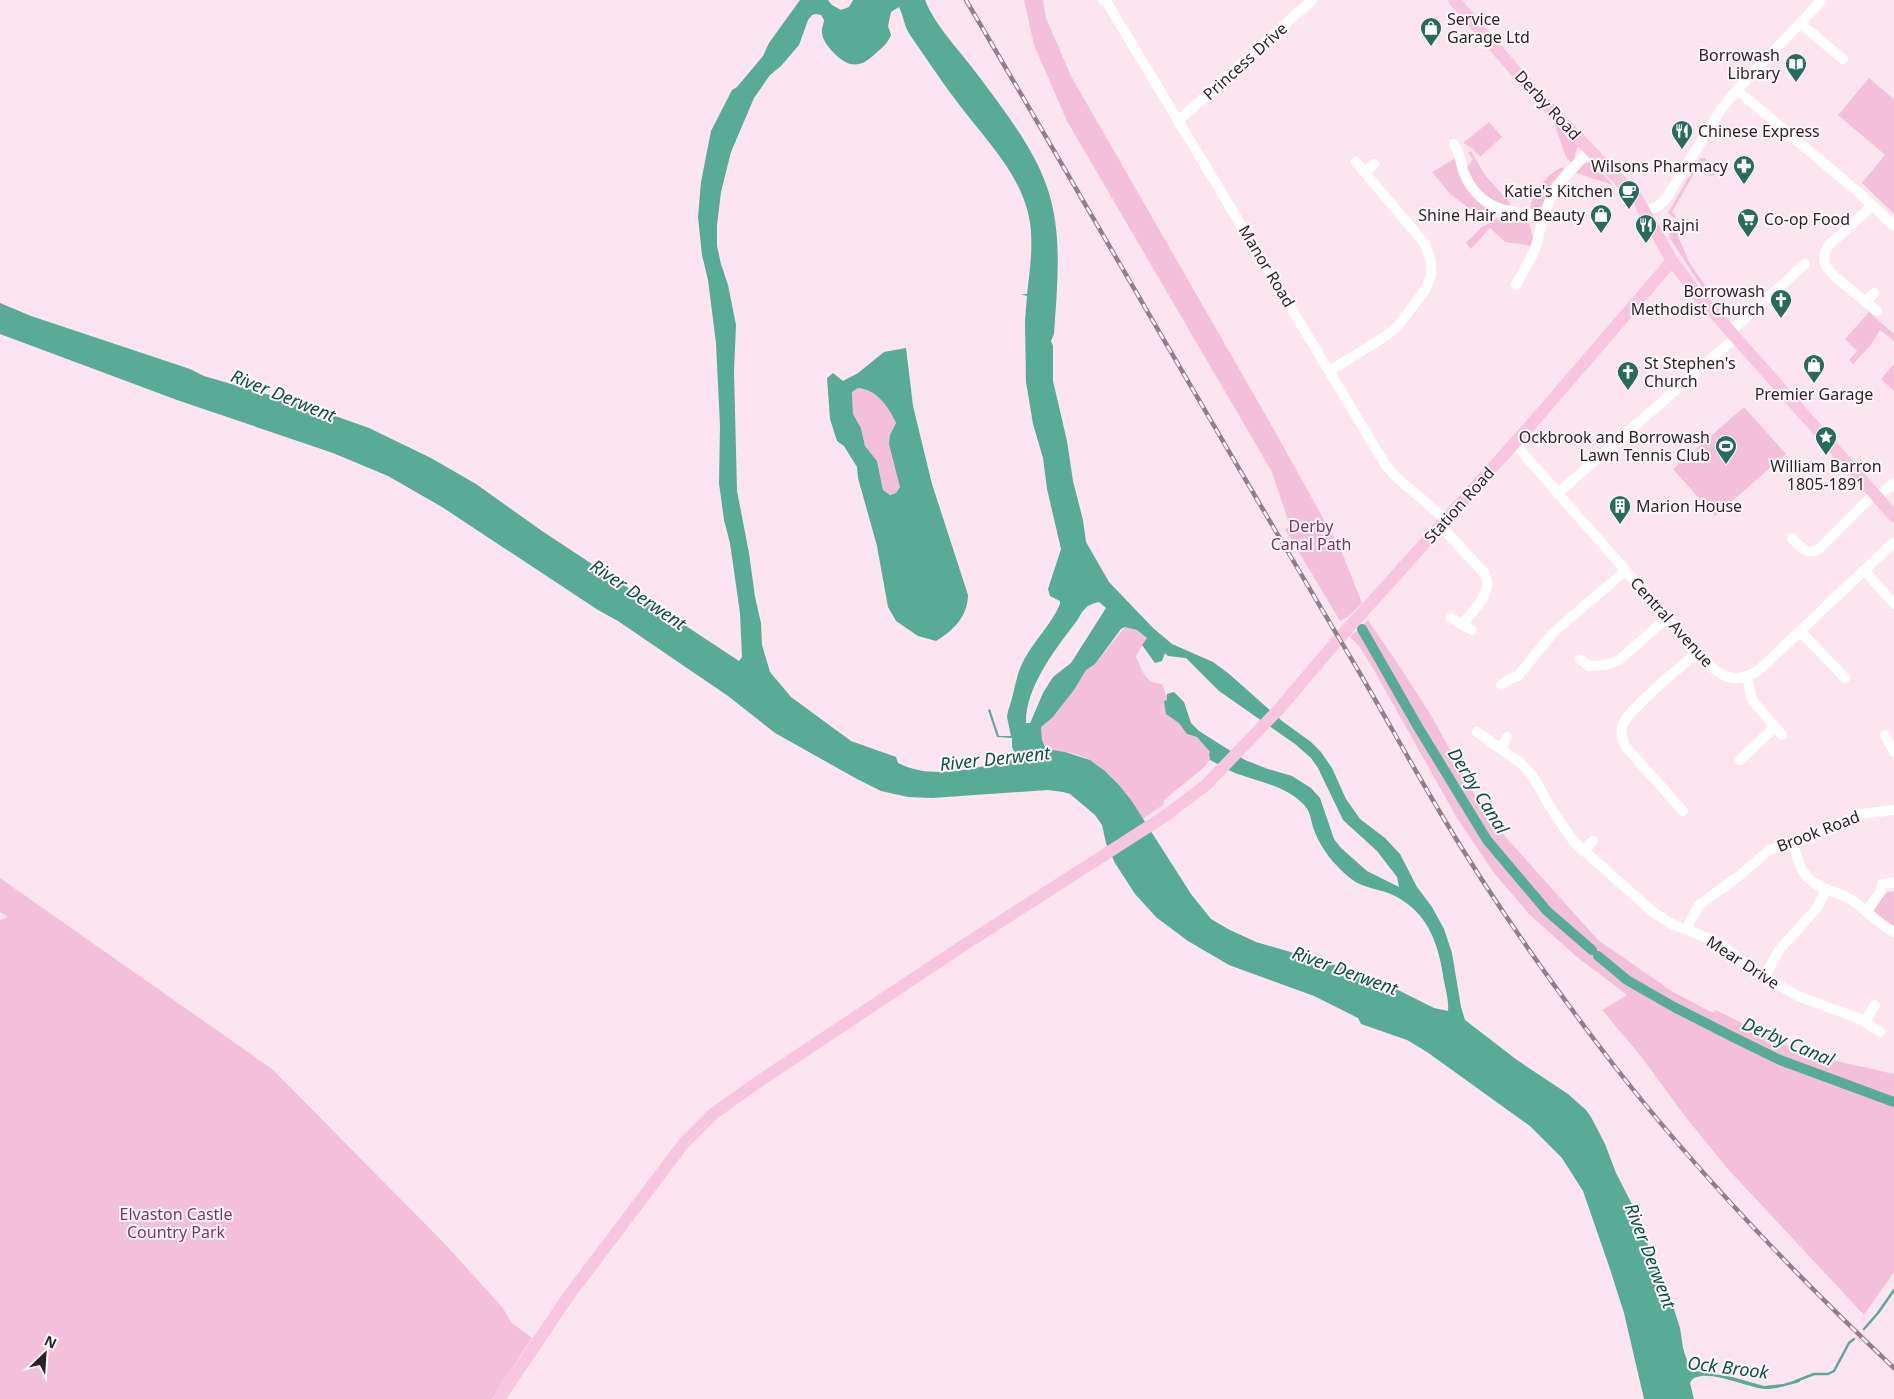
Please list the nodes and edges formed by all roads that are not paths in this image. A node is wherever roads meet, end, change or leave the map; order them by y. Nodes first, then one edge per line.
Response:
1 (1103, 0) edge
2 (1312, 0) edge
3 (1454, 0) edge
4 (1822, 0) edge
5 (1800, 23) junction
6 (1843, 59) dead end
7 (1737, 90) junction
8 (1178, 121) junction
9 (1454, 144) dead end
10 (1590, 150) junction
11 (1356, 162) dead end
12 (1374, 164) dead end
13 (1365, 172) junction
14 (1872, 206) junction
15 (1645, 211) junction
16 (1544, 215) junction
17 (1894, 226) edge
18 (1672, 261) junction
19 (1804, 264) dead end
20 (1516, 285) dead end
21 (1874, 293) dead end
22 (1866, 302) junction
23 (1877, 311) dead end
24 (1733, 335) junction
25 (1330, 371) junction
26 (1514, 443) junction
27 (1894, 483) edge
28 (1557, 494) junction
29 (1876, 495) junction
30 (1894, 516) edge
31 (1443, 523) junction
32 (1792, 538) dead end
33 (1894, 542) edge
34 (1864, 570) junction
35 (1625, 571) junction
36 (1894, 604) edge
37 (1452, 618) dead end
38 (1667, 618) junction
39 (1462, 624) junction
40 (1472, 630) dead end
41 (1800, 631) junction
42 (1697, 652) junction
43 (1580, 659) dead end
44 (1747, 677) junction
45 (1844, 678) dead end
46 (1501, 685) dead end
47 (1477, 732) dead end
48 (1885, 735) dead end
49 (1507, 737) dead end
50 (1501, 748) junction
51 (1894, 752) edge
52 (1740, 760) dead end
53 (1894, 810) edge
54 (1683, 811) dead end
55 (1593, 841) dead end
56 (1792, 842) junction
57 (1584, 851) junction
58 (1894, 883) edge
59 (1827, 889) junction
60 (1866, 912) junction
61 (1686, 929) junction
62 (1894, 932) edge
63 (1764, 976) junction
64 (1875, 1005) dead end
65 (1865, 1021) junction
66 (1880, 1032) dead end
67 (499, 1399) edge

1 - 8 street, Manor Road
2 - 8 street, Princess Drive
3 - 10 main road, Derby Road
4 - 5 street
5 - 6 street
5 - 7 street
7 - 14 street
7 - 15 street
8 - 25 street, Manor Road
9 - 16 street
10 - 15 main road, Derby Road
10 - 16 street
11 - 13 street
12 - 13 street
13 - 25 street
14 - 17 street
14 - 22 street
15 - 18 main road, Derby Road
16 - 20 street
18 - 24 main road, Derby Road
18 - 26 main road, Station Road
19 - 24 street
21 - 22 street
22 - 23 street
24 - 28 street
24 - 29 main road, Derby Road
25 - 31 street, Manor Road
26 - 28 street, Central Avenue
26 - 31 main road, Station Road
27 - 29 street
28 - 35 street, Central Avenue
29 - 30 main road, Derby Road
29 - 32 street
31 - 39 street, Manor Road
31 - 67 main road, Station Road
33 - 34 street
34 - 36 street
34 - 41 street
35 - 38 street, Central Avenue
35 - 46 street
37 - 39 street
38 - 42 street, Central Avenue
38 - 43 street
39 - 40 street
41 - 44 street
41 - 45 street
42 - 44 street, Central Avenue
42 - 54 street
44 - 52 street
47 - 50 street, Mear Drive
48 - 51 street
49 - 50 street
50 - 57 street, Mear Drive
53 - 56 street, Brook Road
55 - 57 street
56 - 59 street
56 - 61 street, Brook Road
57 - 61 street, Mear Drive
58 - 60 street
59 - 60 street
59 - 63 street
60 - 62 street
61 - 63 street, Mear Drive
63 - 65 street, Mear Drive
64 - 65 street
65 - 66 street, Mear Drive

